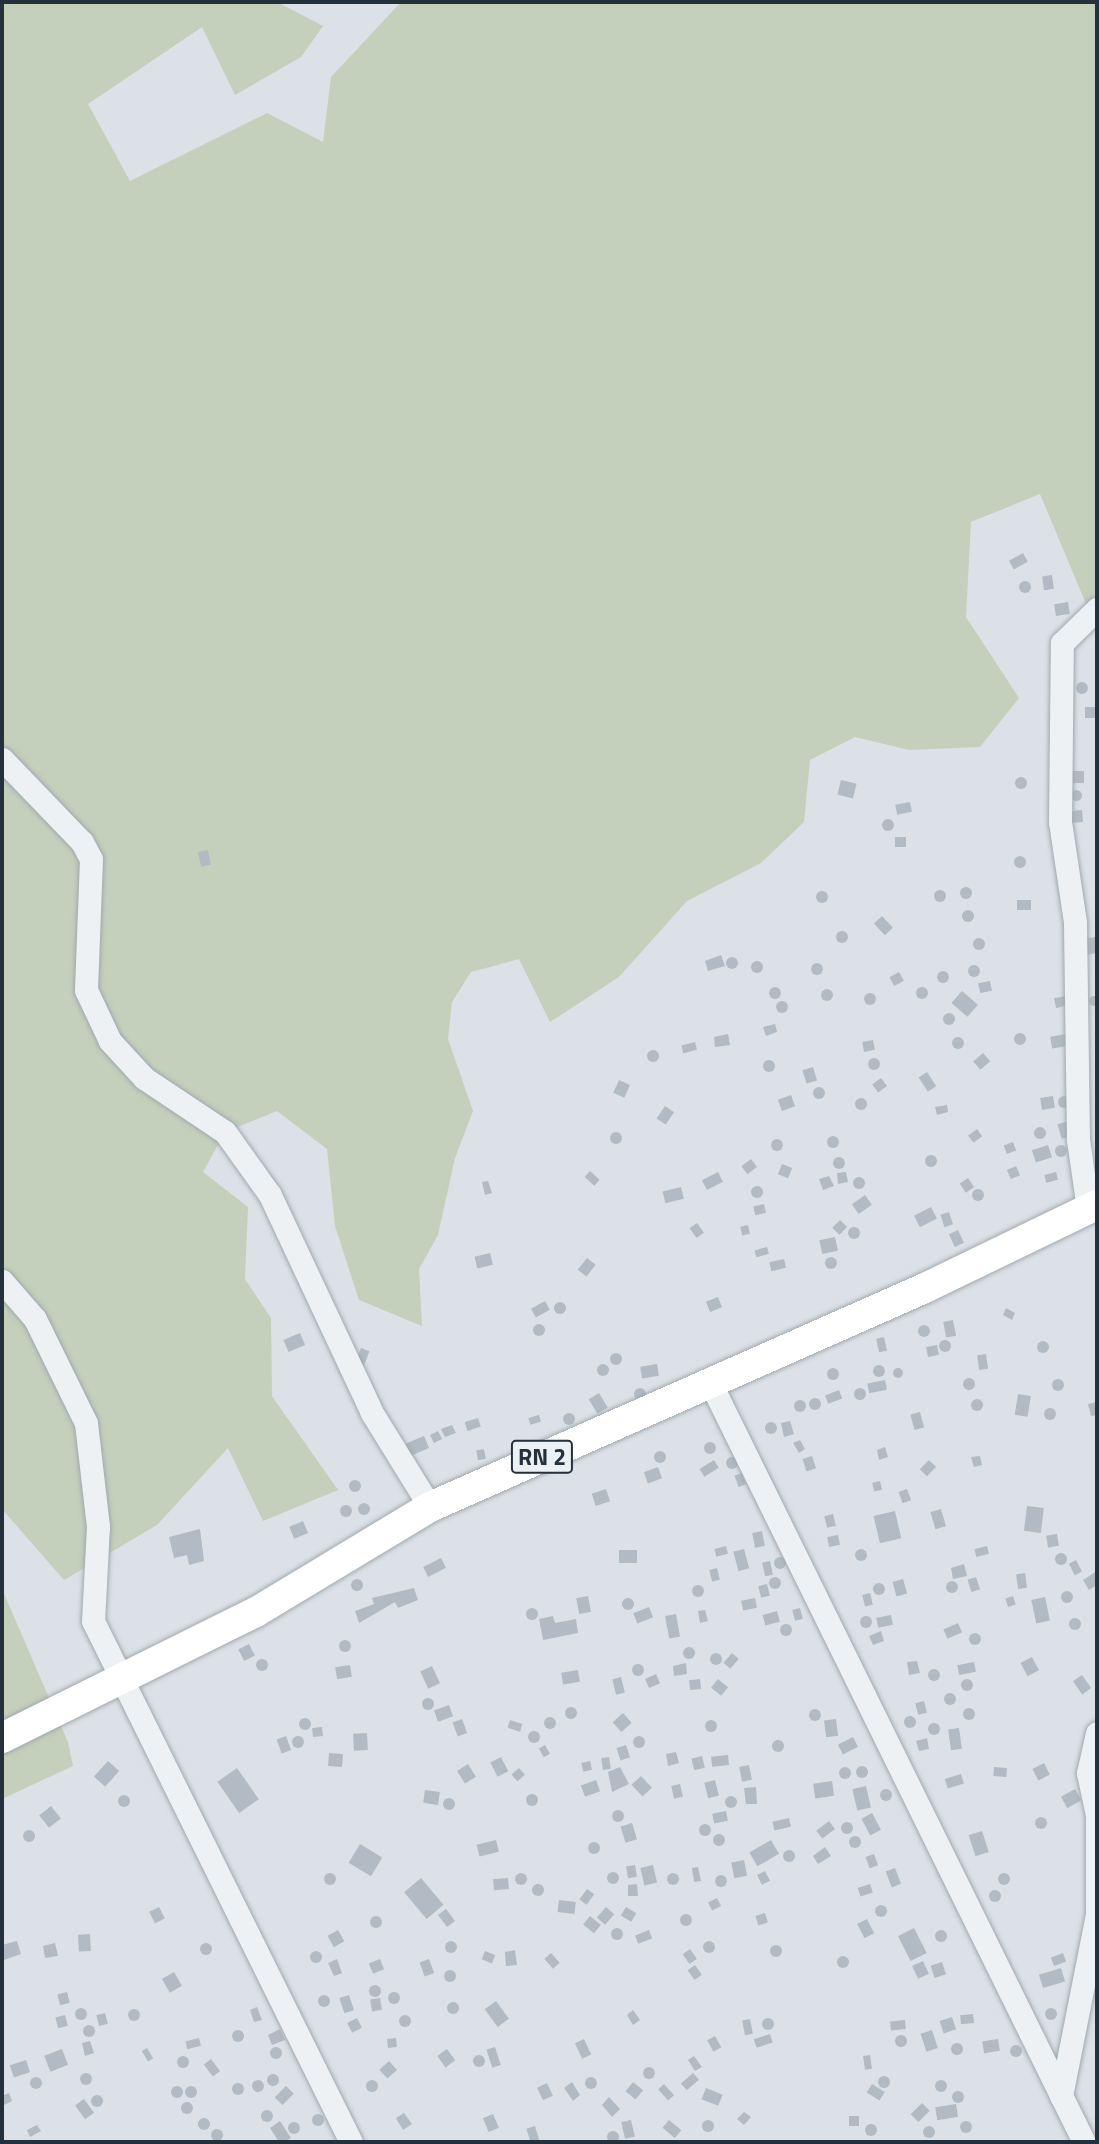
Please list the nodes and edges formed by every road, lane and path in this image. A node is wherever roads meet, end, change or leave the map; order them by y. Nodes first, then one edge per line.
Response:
1 (1097, 609) edge
2 (2, 759) edge
3 (1093, 1207) edge
4 (2, 1281) edge
5 (710, 1382) junction
6 (430, 1507) junction
7 (117, 1677) junction
8 (1097, 1733) edge
9 (2, 1738) edge
10 (1061, 2096) junction
11 (351, 2142) edge
12 (1084, 2142) edge

1 - 3 street
2 - 6 street
3 - 5 main road, RN 2
4 - 7 street
5 - 6 main road, RN 2
5 - 10 street
6 - 7 main road, RN 2
7 - 9 main road, RN 2
7 - 11 street
8 - 10 street
10 - 12 street

